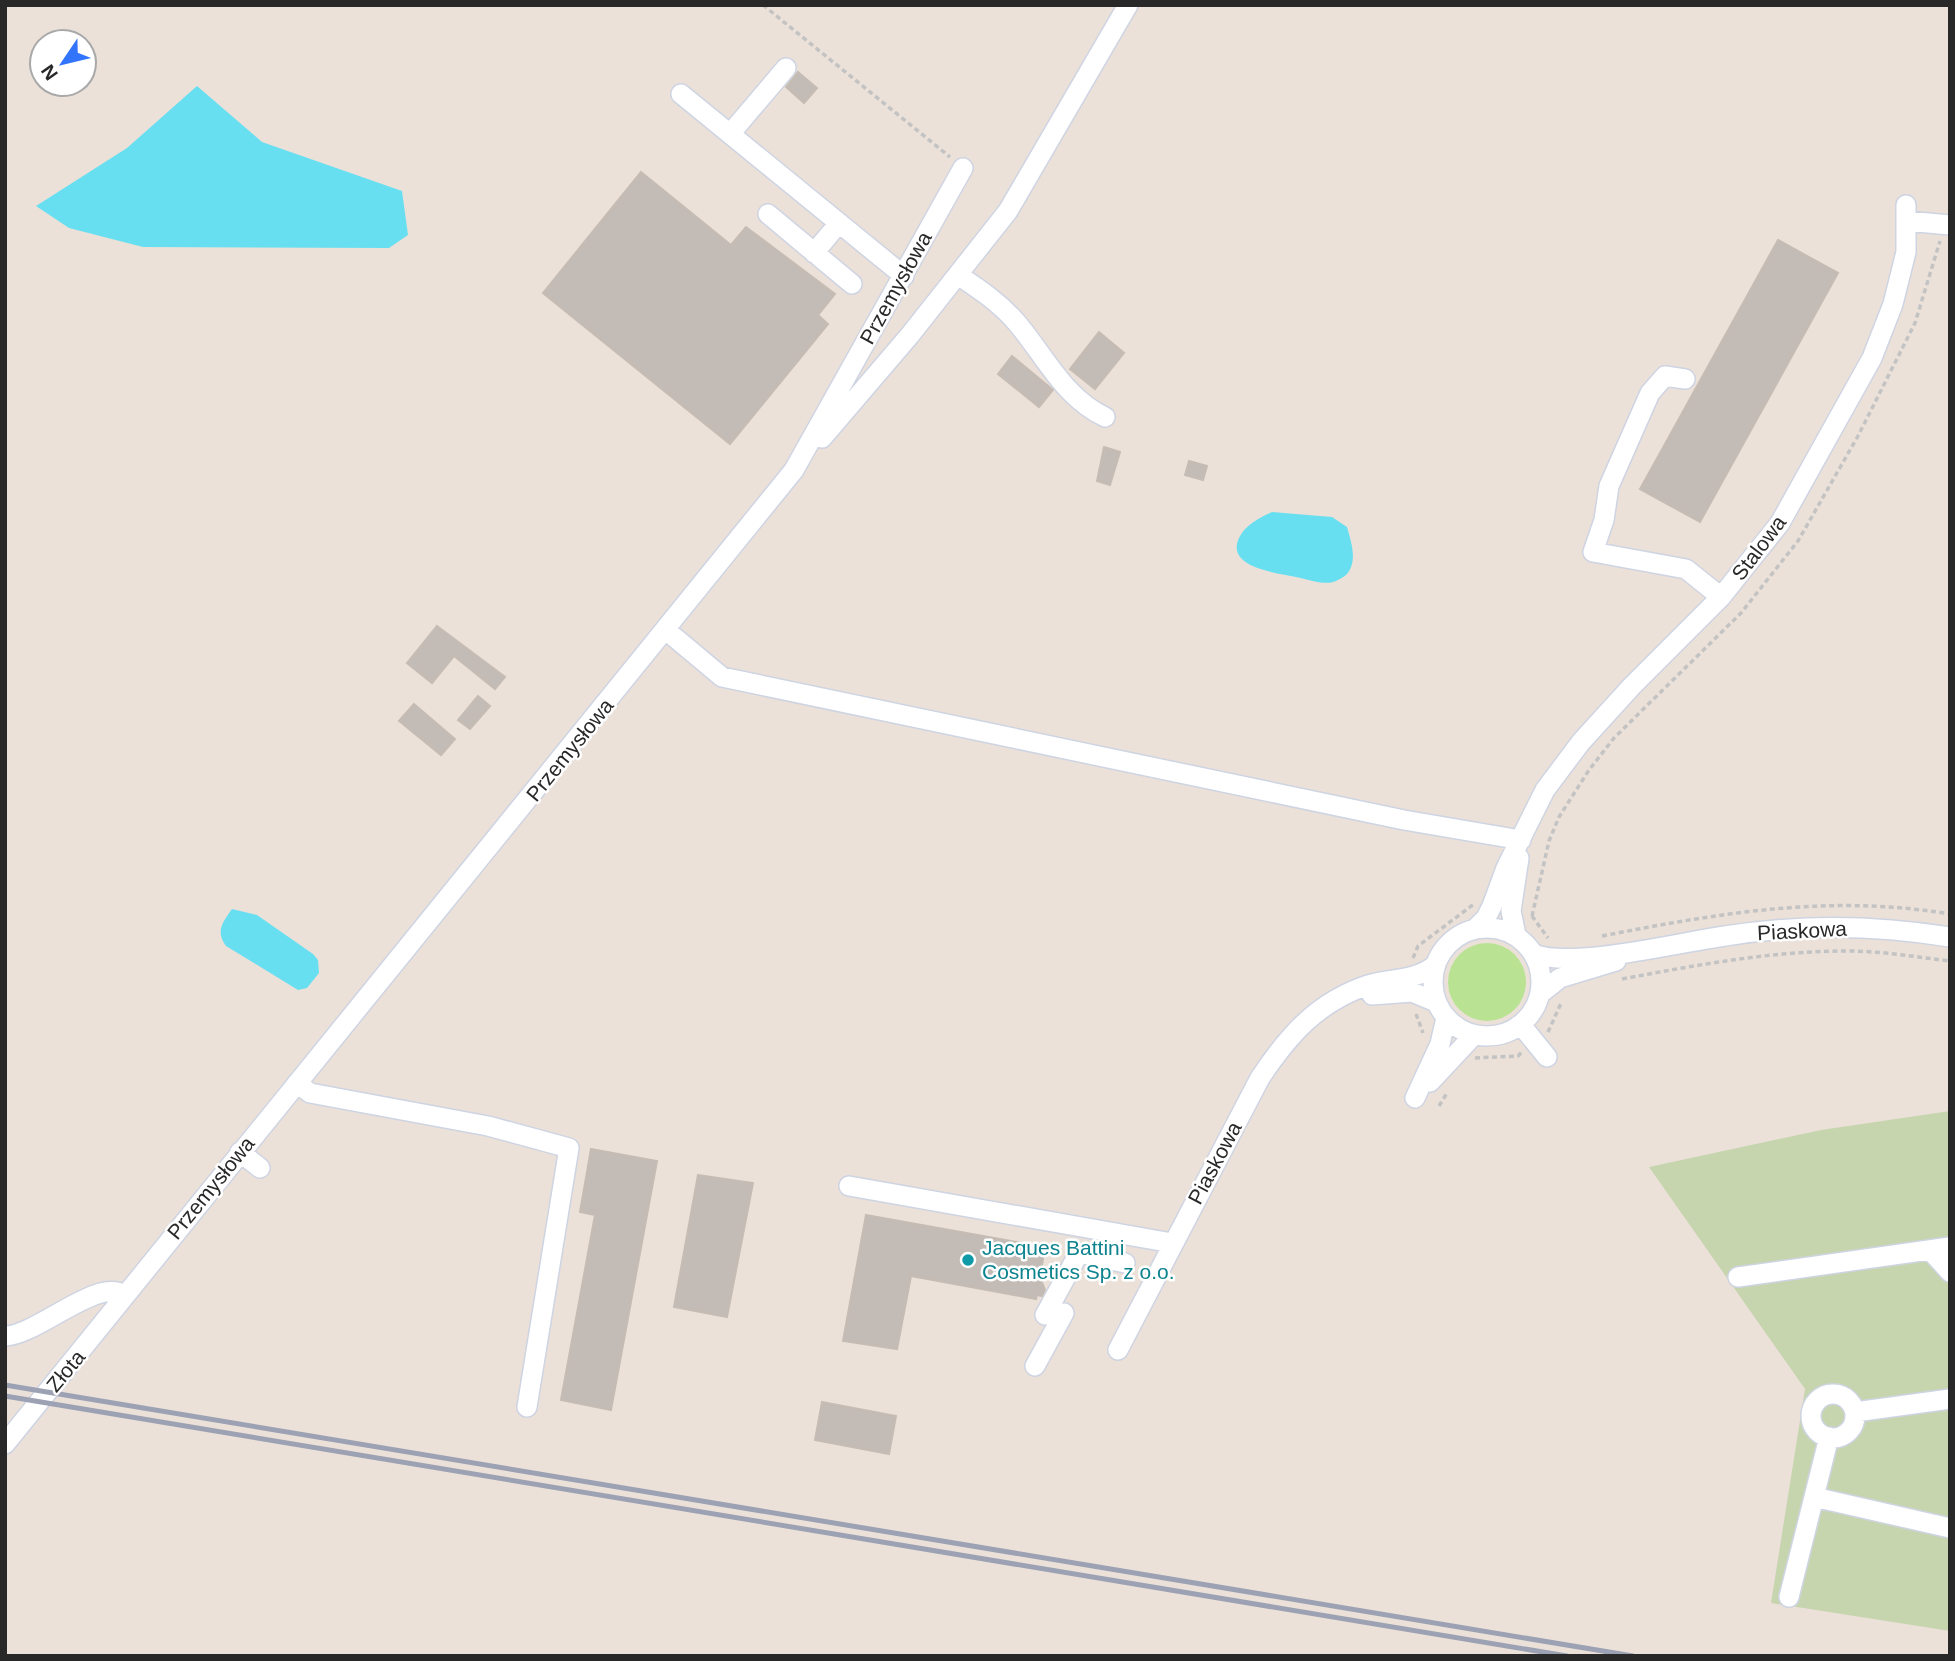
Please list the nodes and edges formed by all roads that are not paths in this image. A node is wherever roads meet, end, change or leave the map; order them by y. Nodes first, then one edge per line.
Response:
1 (1128, 5) edge
2 (786, 68) dead end
3 (681, 94) dead end
4 (730, 134) junction
5 (962, 167) road end
6 (768, 214) dead end
7 (839, 223) junction
8 (1950, 225) edge
9 (814, 253) junction
10 (958, 275) junction
11 (904, 276) junction
12 (852, 284) dead end
13 (1685, 379) dead end
14 (1105, 417) dead end
15 (794, 470) junction
16 (1721, 597) junction
17 (667, 631) junction
18 (1521, 840) junction
19 (1502, 908) junction
20 (1475, 929) junction
21 (1516, 935) junction
22 (1950, 937) edge
23 (1654, 949) junction
24 (1534, 954) junction
25 (1434, 966) junction
26 (1412, 985) junction
27 (1541, 993) junction
28 (1441, 1010) junction
29 (1521, 1025) junction
30 (1474, 1035) junction
31 (1547, 1056) dead end
32 (297, 1083) junction
33 (240, 1152) junction
34 (260, 1168) dead end
35 (849, 1186) dead end
36 (1172, 1243) junction
37 (1940, 1248) edge
38 (1125, 1263) dead end
39 (1950, 1272) edge
40 (1738, 1277) dead end
41 (124, 1295) junction
42 (5, 1336) edge
43 (1118, 1350) dead end
44 (1035, 1366) dead end
45 (1950, 1399) edge
46 (527, 1407) dead end
47 (1855, 1412) junction
48 (1829, 1437) junction
49 (5, 1444) edge
50 (1814, 1497) junction
51 (1950, 1528) edge
52 (1789, 1597) dead end

1 - 10 street
2 - 4 street
3 - 4 street
4 - 7 street
5 - 11 street, Przemysłowa
6 - 9 street
7 - 9 street
7 - 11 street
8 - 16 street, Stalowa
9 - 12 street
10 - 14 street
10 - 15 street
11 - 15 street, Przemysłowa
13 - 16 street
15 - 17 street, Przemysłowa
16 - 18 street, Stalowa
17 - 18 street
17 - 32 street, Przemysłowa
18 - 19 street, Stalowa
19 - 20 street
19 - 21 street, Stalowa
20 - 21 street
20 - 25 street, Piaskowa
21 - 24 street
22 - 23 street, Piaskowa
23 - 24 street, Piaskowa
23 - 27 street, Piaskowa
24 - 27 street
25 - 26 street, Piaskowa
25 - 28 street
26 - 28 street
26 - 36 street, Piaskowa
27 - 29 street, Piaskowa
28 - 30 street
28 - 30 street
29 - 30 street
29 - 31 street
32 - 33 street, Przemysłowa
32 - 46 street
33 - 34 street
33 - 41 street, Przemysłowa
35 - 36 street
36 - 43 street, Piaskowa
37 - 39 street
37 - 40 street
38 - 44 street
41 - 42 street
41 - 49 street, Złota
45 - 47 street
47 - 48 street
47 - 48 street
48 - 50 street
50 - 51 street
50 - 52 street

